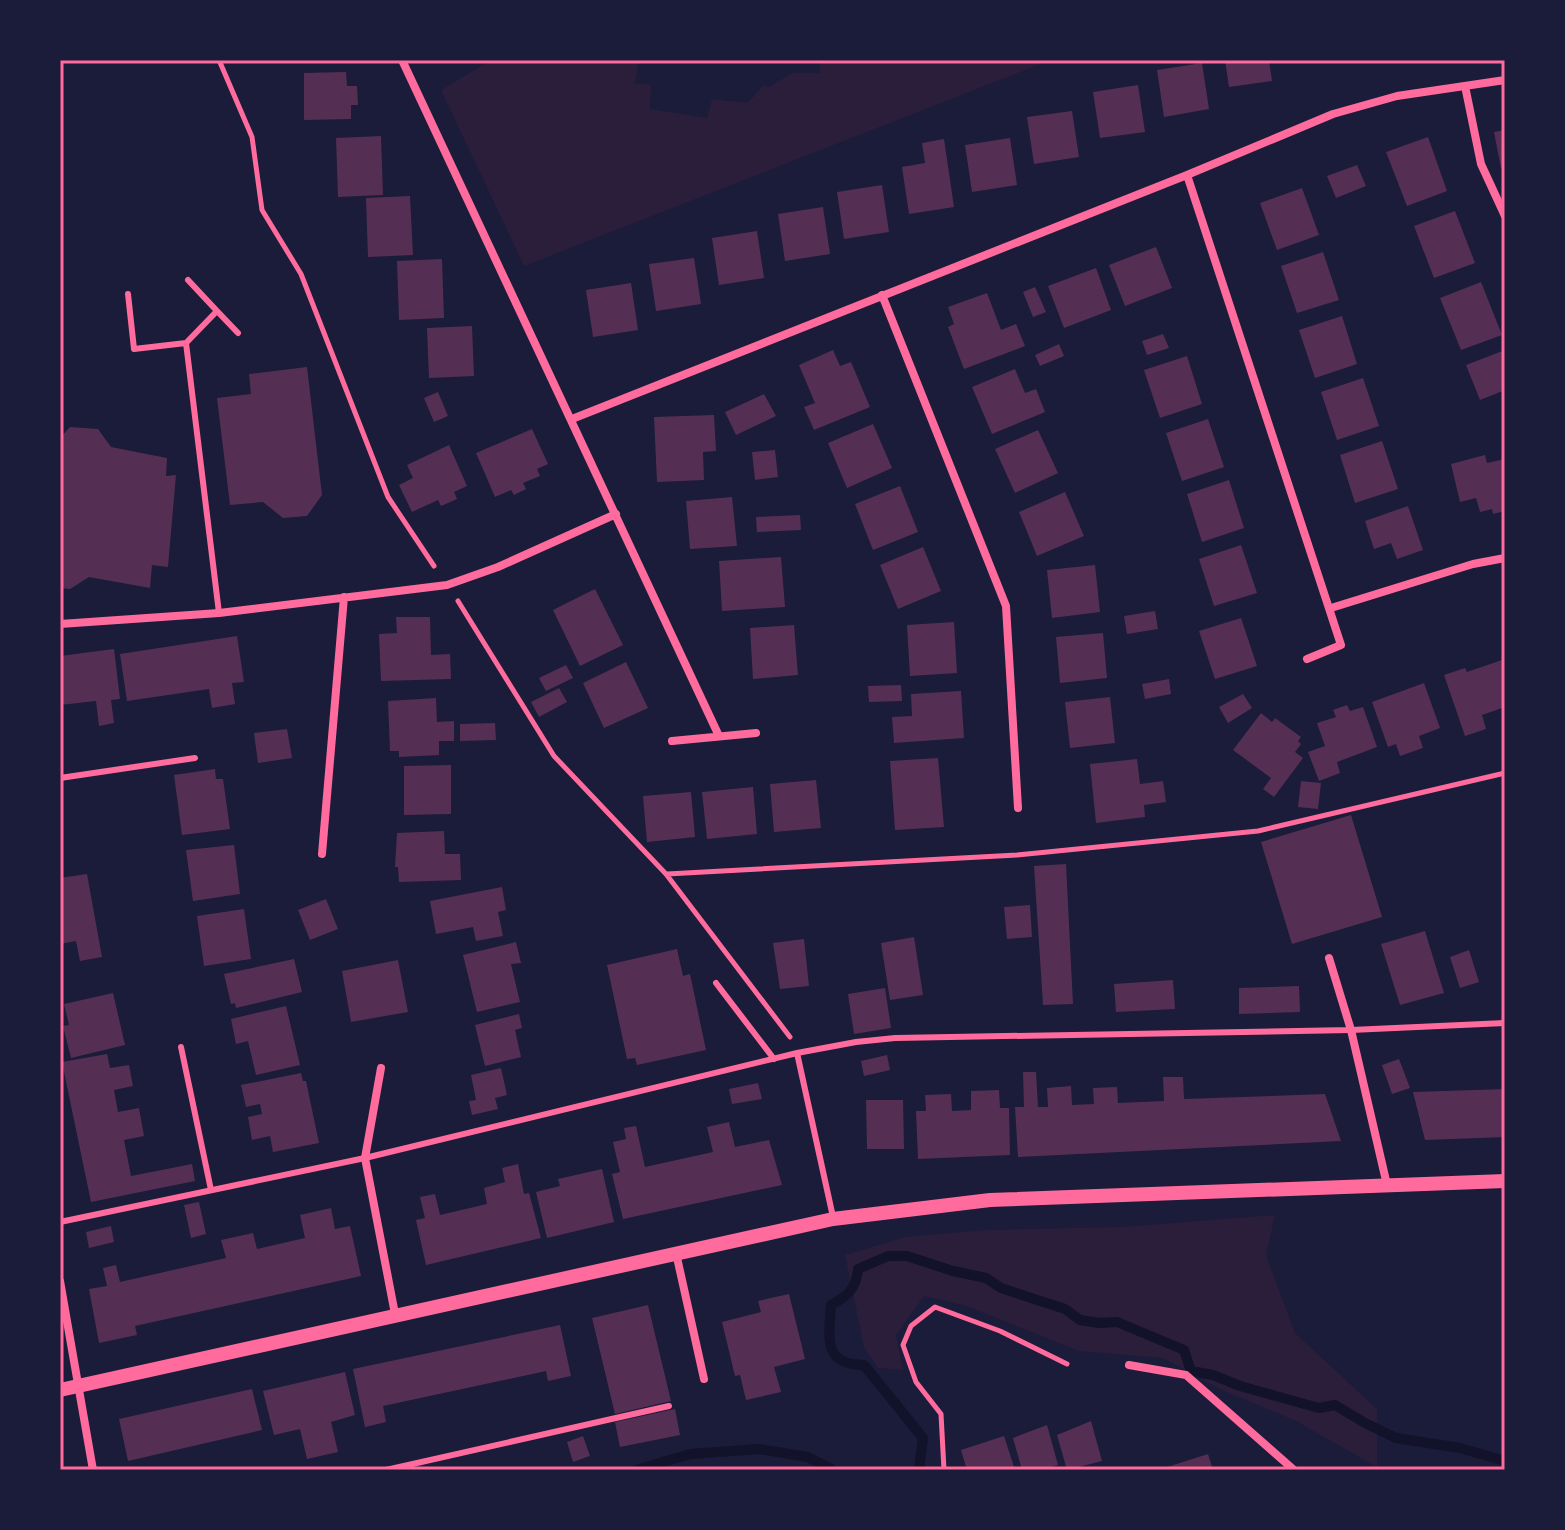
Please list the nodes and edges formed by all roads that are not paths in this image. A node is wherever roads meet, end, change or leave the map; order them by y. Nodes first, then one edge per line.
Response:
1 (402, 60) edge
2 (1505, 80) edge
3 (1465, 86) junction
4 (1187, 175) junction
5 (1505, 216) edge
6 (188, 280) dead end
7 (128, 294) dead end
8 (882, 295) junction
9 (217, 311) junction
10 (238, 333) dead end
11 (186, 343) junction
12 (572, 419) junction
13 (616, 514) junction
14 (1505, 558) edge
15 (344, 597) junction
16 (1331, 608) junction
17 (219, 613) junction
18 (60, 624) edge
19 (1307, 659) dead end
20 (756, 733) dead end
21 (719, 736) junction
22 (672, 741) dead end
23 (195, 758) dead end
24 (60, 778) edge
25 (1018, 808) dead end
26 (322, 854) dead end
27 (1329, 958) dead end
28 (716, 983) dead end
29 (1505, 1023) edge
30 (1351, 1030) junction
31 (181, 1047) dead end
32 (797, 1053) junction
33 (774, 1059) junction
34 (381, 1068) dead end
35 (365, 1158) junction
36 (1505, 1181) edge
37 (1387, 1185) junction
38 (211, 1190) junction
39 (833, 1219) junction
40 (60, 1222) edge
41 (676, 1253) junction
42 (60, 1281) edge
43 (395, 1314) junction
44 (1129, 1365) dead end
45 (704, 1379) dead end
46 (76, 1386) junction
47 (60, 1390) edge
48 (669, 1406) dead end
49 (93, 1470) edge
50 (386, 1470) edge
51 (1294, 1470) edge

1 - 12 street
2 - 3 street
3 - 4 street
3 - 5 street
4 - 8 street
4 - 16 street
6 - 9 lane
7 - 11 lane
8 - 12 street
8 - 25 street
9 - 10 lane
9 - 11 lane
11 - 17 lane
12 - 13 street
13 - 15 street
13 - 21 street
14 - 16 street
15 - 17 street
15 - 26 street
16 - 19 street
17 - 18 street
20 - 21 street
21 - 22 street
23 - 24 lane
27 - 30 street
28 - 33 lane
29 - 30 lane
30 - 32 lane
30 - 37 street
31 - 38 lane
32 - 33 lane
32 - 39 lane
33 - 35 lane
34 - 35 street
35 - 38 lane
35 - 43 street
36 - 37 street
37 - 39 street
38 - 40 lane
39 - 41 street
41 - 43 street
41 - 45 street
42 - 46 street
43 - 46 street
44 - 51 street
46 - 47 street
46 - 49 street
48 - 50 lane

